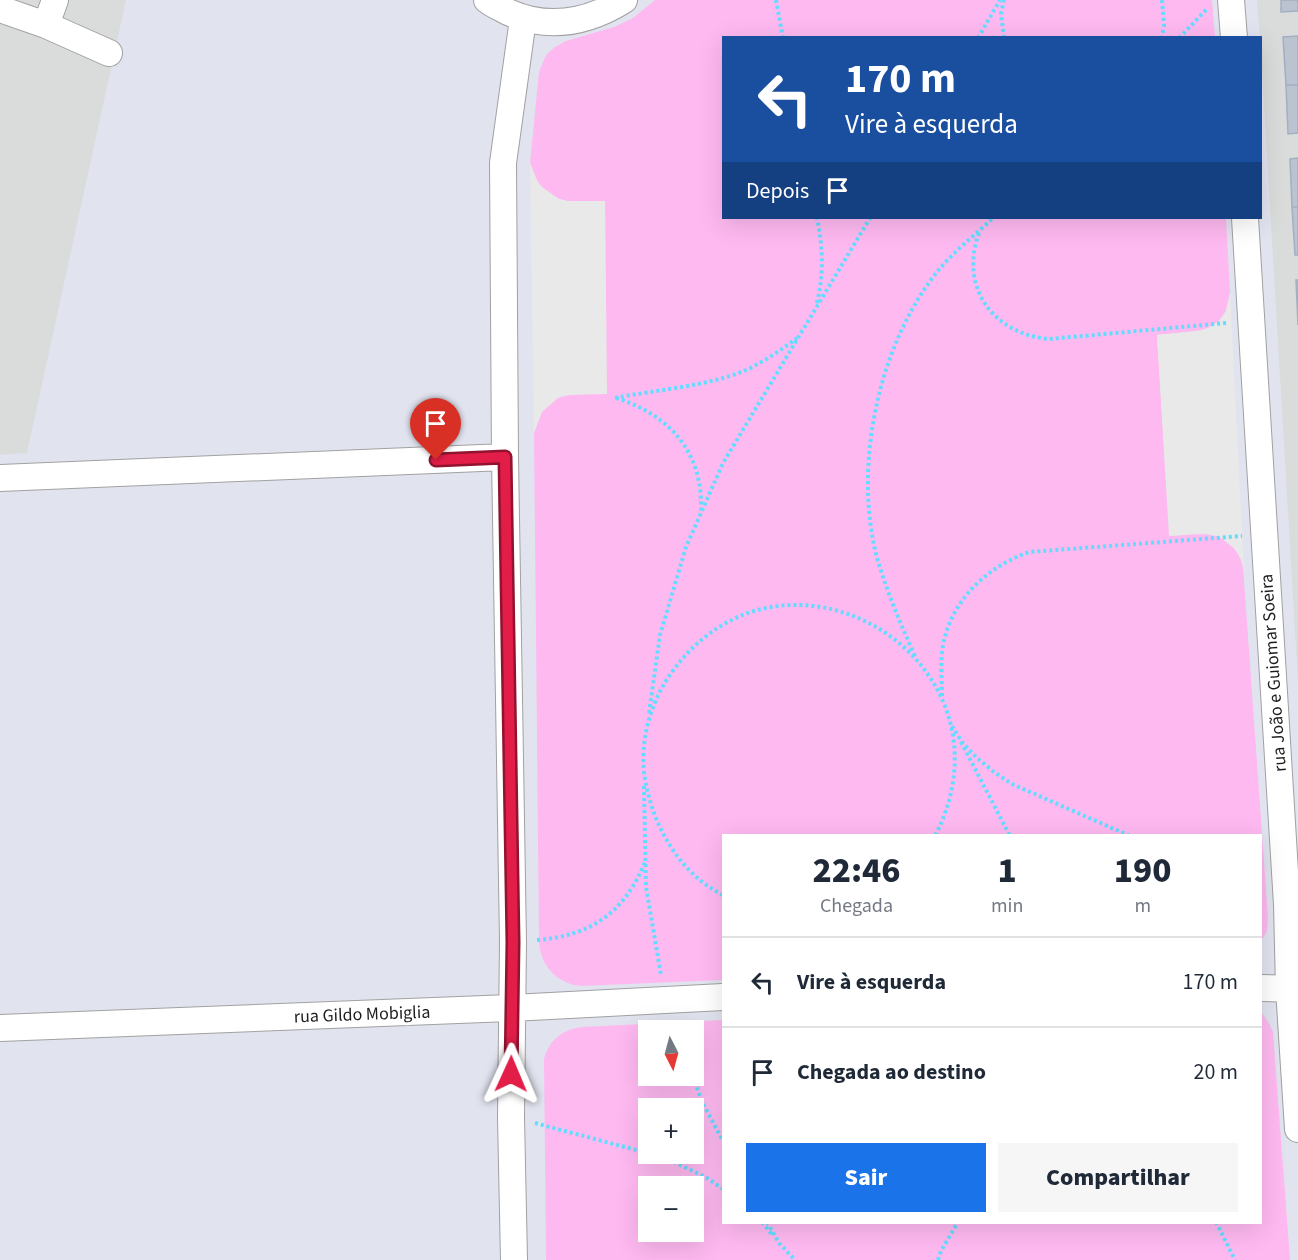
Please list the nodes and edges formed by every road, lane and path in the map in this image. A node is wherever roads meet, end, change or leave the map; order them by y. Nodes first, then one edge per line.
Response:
1 (55, 0) edge
2 (487, 0) edge
3 (624, 0) edge
4 (776, 0) edge
5 (1002, 0) edge
6 (1162, 0) edge
7 (1215, 0) edge
8 (1231, 0) edge
9 (4, 7) edge
10 (523, 19) junction
11 (46, 25) junction
12 (783, 36) edge
13 (979, 36) edge
14 (1004, 36) edge
15 (1162, 36) edge
16 (1181, 36) edge
17 (1234, 36) edge
18 (109, 53) dead end
19 (817, 219) edge
20 (869, 219) edge
21 (992, 219) edge
22 (1245, 219) edge
23 (981, 229) junction
24 (815, 309) junction
25 (1251, 321) junction
26 (799, 337) junction
27 (505, 457) junction
28 (0, 478) edge
29 (701, 513) junction
30 (1264, 534) junction
31 (917, 659) junction
32 (942, 700) junction
33 (950, 723) junction
34 (647, 725) junction
35 (644, 774) junction
36 (936, 834) edge
37 (1009, 834) edge
38 (1125, 834) edge
39 (646, 860) junction
40 (722, 894) edge
41 (513, 942) junction
42 (1262, 988) edge
43 (1293, 989) edge
44 (722, 996) edge
45 (666, 999) junction
46 (512, 1008) junction
47 (0, 1028) edge
48 (696, 1086) edge
49 (511, 1117) junction
50 (1298, 1129) edge
51 (722, 1139) edge
52 (722, 1188) edge
53 (764, 1224) edge
54 (768, 1224) edge
55 (957, 1224) edge
56 (1217, 1224) edge
57 (779, 1243) junction
58 (514, 1260) edge
59 (795, 1260) edge
60 (938, 1260) edge
61 (1234, 1260) edge

1 - 11 street
2 - 10 street
3 - 10 street
4 - 12 path
5 - 13 path
5 - 14 path
6 - 15 path
7 - 16 path
8 - 17 street
9 - 11 street
10 - 27 street
11 - 18 street
19 - 24 path
20 - 24 path
21 - 23 path
22 - 25 street, rua João e Guiomar Soeira
23 - 25 path
23 - 31 path
24 - 26 path
25 - 30 street, rua João e Guiomar Soeira
26 - 29 path
26 - 29 path
27 - 28 street
27 - 41 street
29 - 34 path
30 - 32 path
30 - 43 street, rua João e Guiomar Soeira
31 - 32 path
31 - 34 path
32 - 33 path
33 - 36 path
33 - 37 path
33 - 38 path
34 - 35 path
35 - 39 path
35 - 40 path
39 - 41 path
39 - 45 path
41 - 46 street
42 - 43 street
43 - 50 street, rua João e Guiomar Soeira
44 - 45 street, rua Gildo Mobiglia
45 - 46 street, rua Gildo Mobiglia
46 - 47 street, rua Gildo Mobiglia
46 - 49 street
48 - 51 path
49 - 52 path
49 - 58 street
53 - 57 path
54 - 57 path
55 - 60 path
56 - 61 path
57 - 59 path

